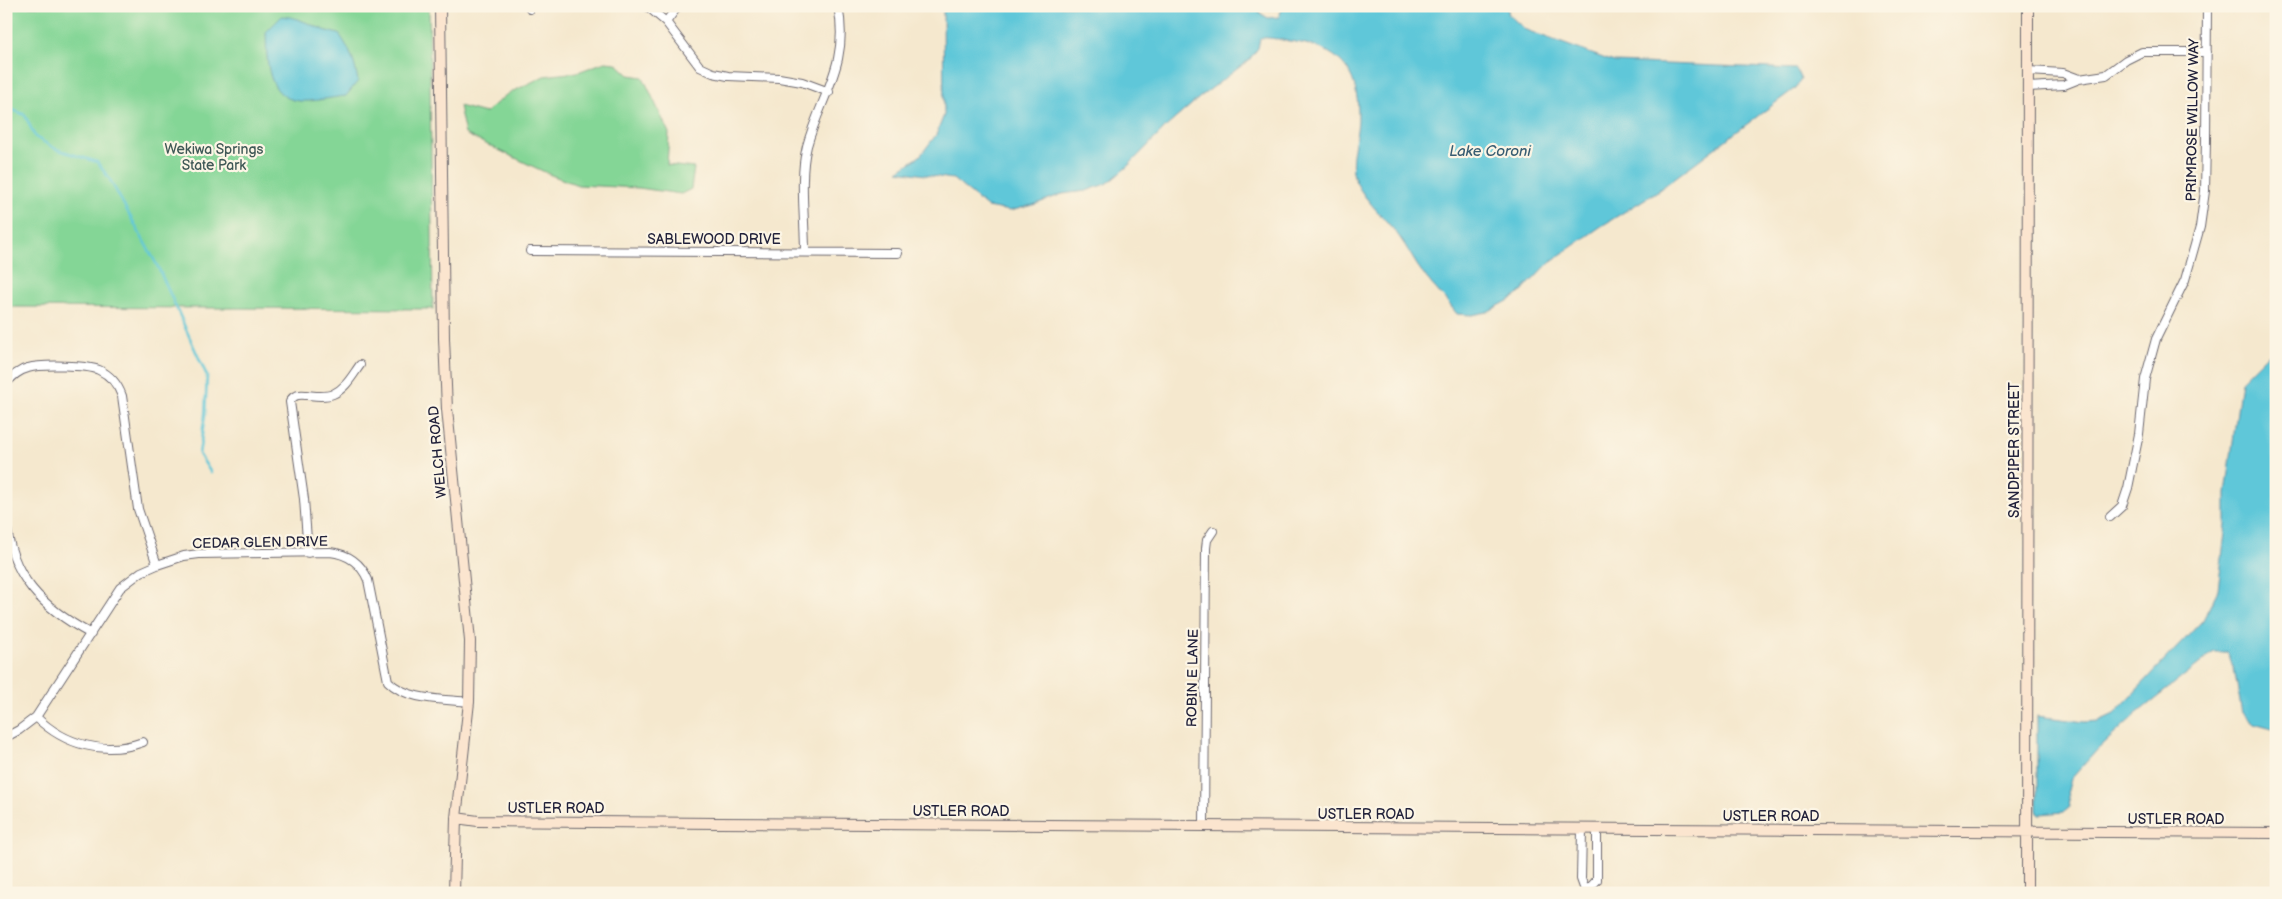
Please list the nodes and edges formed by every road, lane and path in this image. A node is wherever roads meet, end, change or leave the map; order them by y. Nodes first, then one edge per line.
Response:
1 (440, 6) edge
2 (647, 6) edge
3 (678, 6) edge
4 (838, 6) edge
5 (2028, 6) edge
6 (2207, 6) edge
7 (666, 22) junction
8 (2206, 52) junction
9 (2028, 71) junction
10 (2079, 79) junction
11 (2028, 87) junction
12 (829, 92) junction
13 (530, 251) dead end
14 (805, 252) junction
15 (898, 253) dead end
16 (360, 365) dead end
17 (6, 383) edge
18 (2110, 516) dead end
19 (6, 520) edge
20 (1213, 531) dead end
21 (308, 553) junction
22 (157, 564) junction
23 (91, 634) junction
24 (469, 702) junction
25 (36, 717) junction
26 (6, 737) edge
27 (143, 742) dead end
28 (456, 818) junction
29 (1204, 827) junction
30 (1582, 830) junction
31 (1597, 830) junction
32 (2028, 831) junction
33 (2276, 833) edge
34 (1581, 862) junction
35 (1597, 862) junction
36 (454, 893) edge
37 (1586, 893) edge
38 (2027, 893) edge

1 - 24 street, WELCH ROAD
2 - 7 street
3 - 7 street
4 - 12 street
5 - 9 street, SANDPIPER STREET
6 - 8 street, PRIMROSE WILLOW WAY
7 - 12 street
8 - 10 street
8 - 18 street, PRIMROSE WILLOW WAY
9 - 10 street
9 - 11 street, SANDPIPER STREET
10 - 11 street
11 - 32 street, SANDPIPER STREET
12 - 14 street
13 - 14 street, SABLEWOOD DRIVE
14 - 15 street, SABLEWOOD DRIVE
16 - 21 street
17 - 22 street
19 - 23 street
20 - 29 street, ROBIN E LANE
21 - 22 street, CEDAR GLEN DRIVE
21 - 24 street, CEDAR GLEN DRIVE
22 - 23 street, CEDAR GLEN DRIVE
23 - 25 street, CEDAR GLEN DRIVE
24 - 28 street, WELCH ROAD
25 - 26 street, CEDAR GLEN DRIVE
25 - 27 street
28 - 29 street, USTLER ROAD
28 - 36 street, WELCH ROAD
29 - 30 street, USTLER ROAD
30 - 31 street, USTLER ROAD
30 - 34 street
31 - 32 street, USTLER ROAD
31 - 35 street
32 - 33 street, USTLER ROAD
32 - 38 street, SANDPIPER STREET
34 - 35 street
34 - 37 street
35 - 37 street

